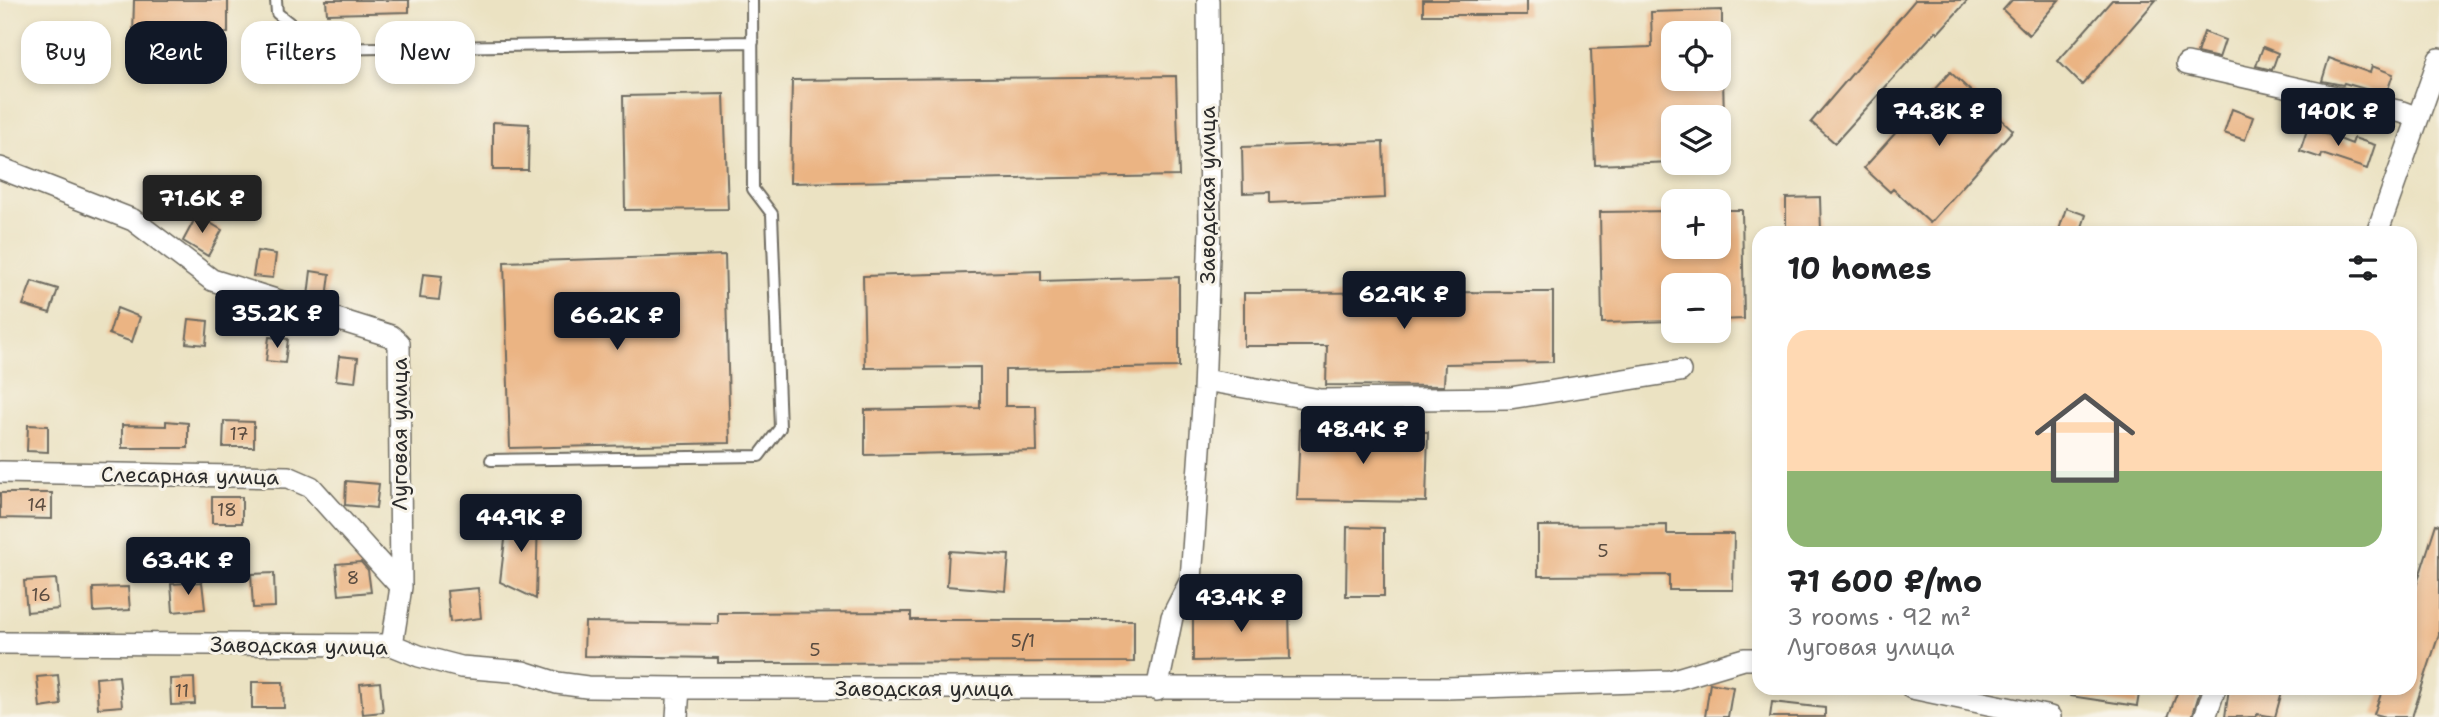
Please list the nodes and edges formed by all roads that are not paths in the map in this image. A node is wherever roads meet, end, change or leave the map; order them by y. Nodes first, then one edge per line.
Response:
1 (276, 0) edge
2 (752, 0) edge
3 (1208, 0) edge
4 (753, 42) junction
5 (2439, 60) edge
6 (2187, 64) dead end
7 (2418, 118) junction
8 (0, 168) edge
9 (2379, 226) edge
10 (1679, 370) dead end
11 (1205, 380) junction
12 (491, 460) dead end
13 (0, 472) edge
14 (401, 587) junction
15 (0, 643) edge
16 (392, 645) junction
17 (1752, 659) edge
18 (679, 688) junction
19 (1157, 690) junction
20 (1945, 695) edge
21 (2213, 695) edge
22 (677, 717) edge
23 (2050, 717) edge
24 (2205, 717) edge

1 - 4 lane
2 - 4 lane
3 - 11 street, Заводская улица
4 - 12 lane
5 - 7 street
6 - 7 street
7 - 9 street
8 - 14 street, Луговая улица
10 - 11 street
11 - 19 street, Заводская улица
13 - 14 street, Слесарная улица
14 - 16 street
15 - 16 street, Заводская улица
16 - 18 street, Заводская улица
17 - 19 street
18 - 19 street, Заводская улица
18 - 22 street
20 - 23 street
21 - 24 street

